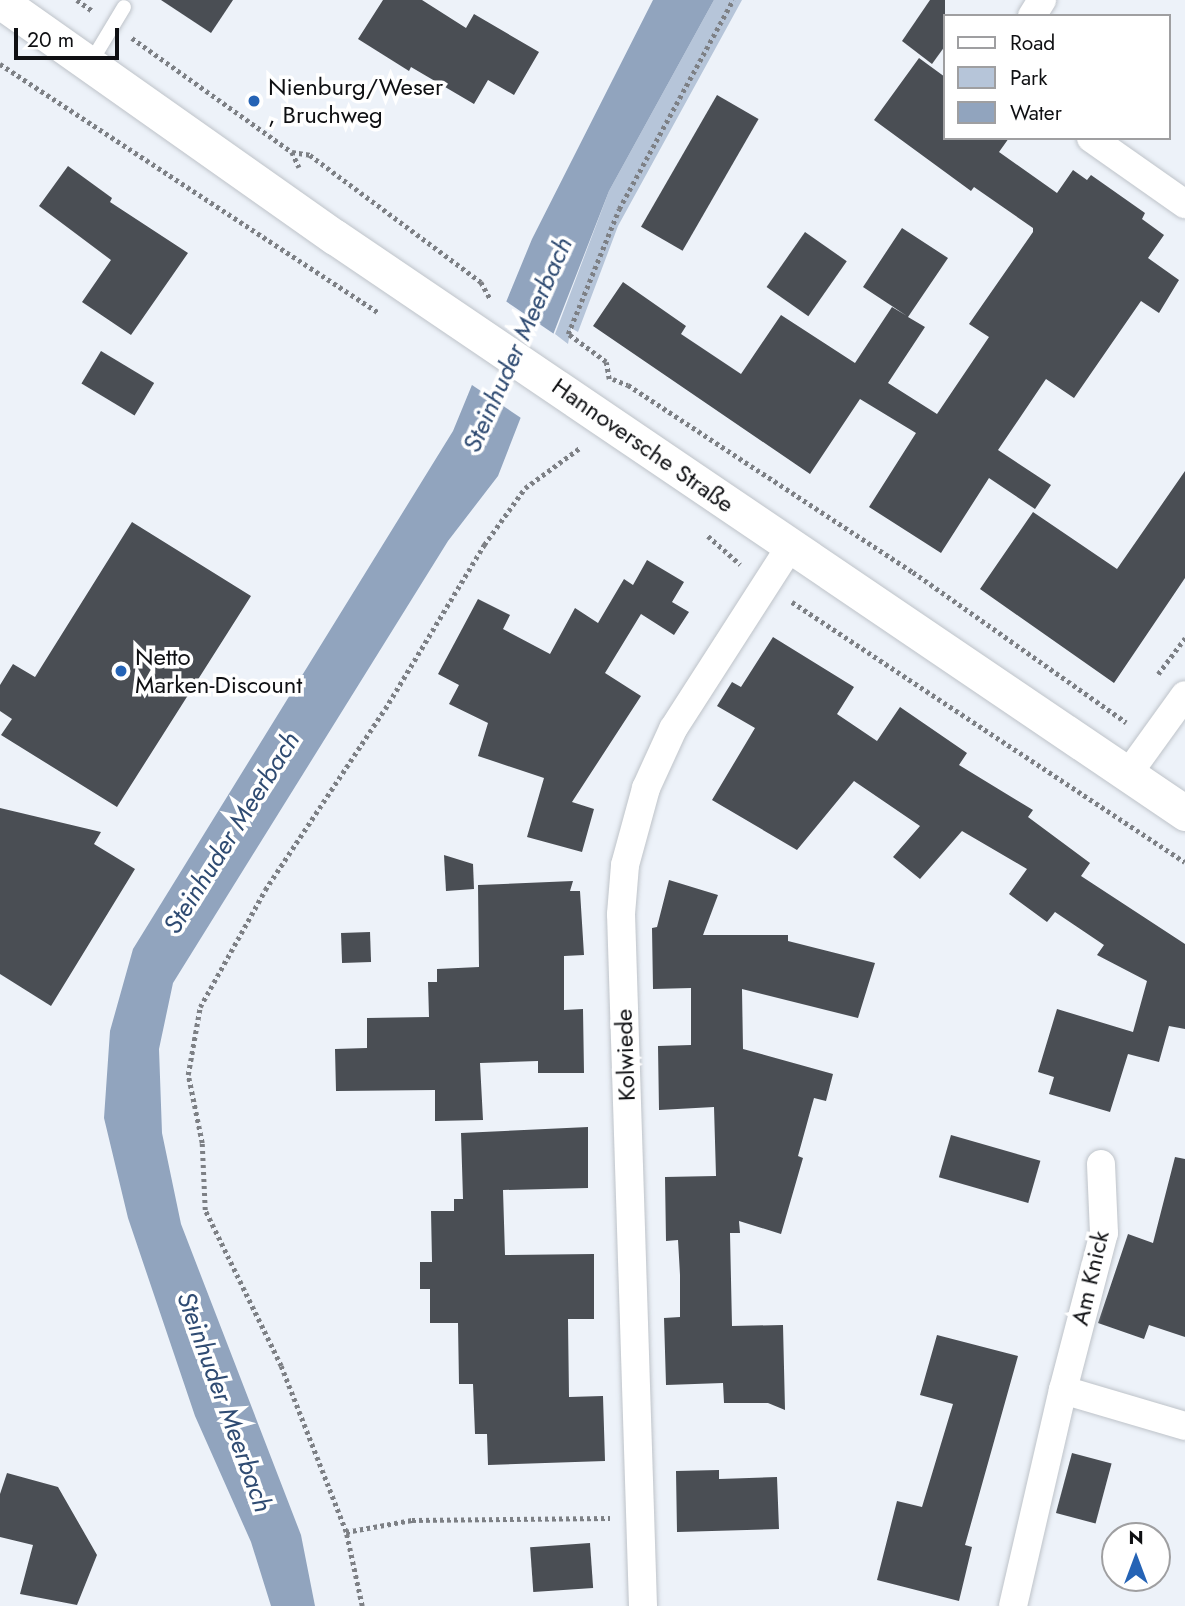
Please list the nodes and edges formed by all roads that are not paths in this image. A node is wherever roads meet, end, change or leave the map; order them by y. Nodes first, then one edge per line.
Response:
1 (0, 1) edge
2 (124, 7) dead end
3 (91, 62) junction
4 (1094, 140) edge
5 (1185, 204) edge
6 (790, 547) junction
7 (1185, 695) edge
8 (1128, 774) junction
9 (1185, 813) edge
10 (1101, 1164) dead end
11 (1063, 1390) junction
12 (1185, 1426) edge
13 (643, 1606) edge
14 (1013, 1606) edge

1 - 3 street, Hannoversche Straße
2 - 3 lane
3 - 6 street, Hannoversche Straße
4 - 5 street
6 - 8 street, Hannoversche Straße
6 - 13 street, Kolwiede
7 - 8 street
8 - 9 street, Hannoversche Straße
10 - 11 street, Am Knick
11 - 12 street
11 - 14 street, Am Knick

